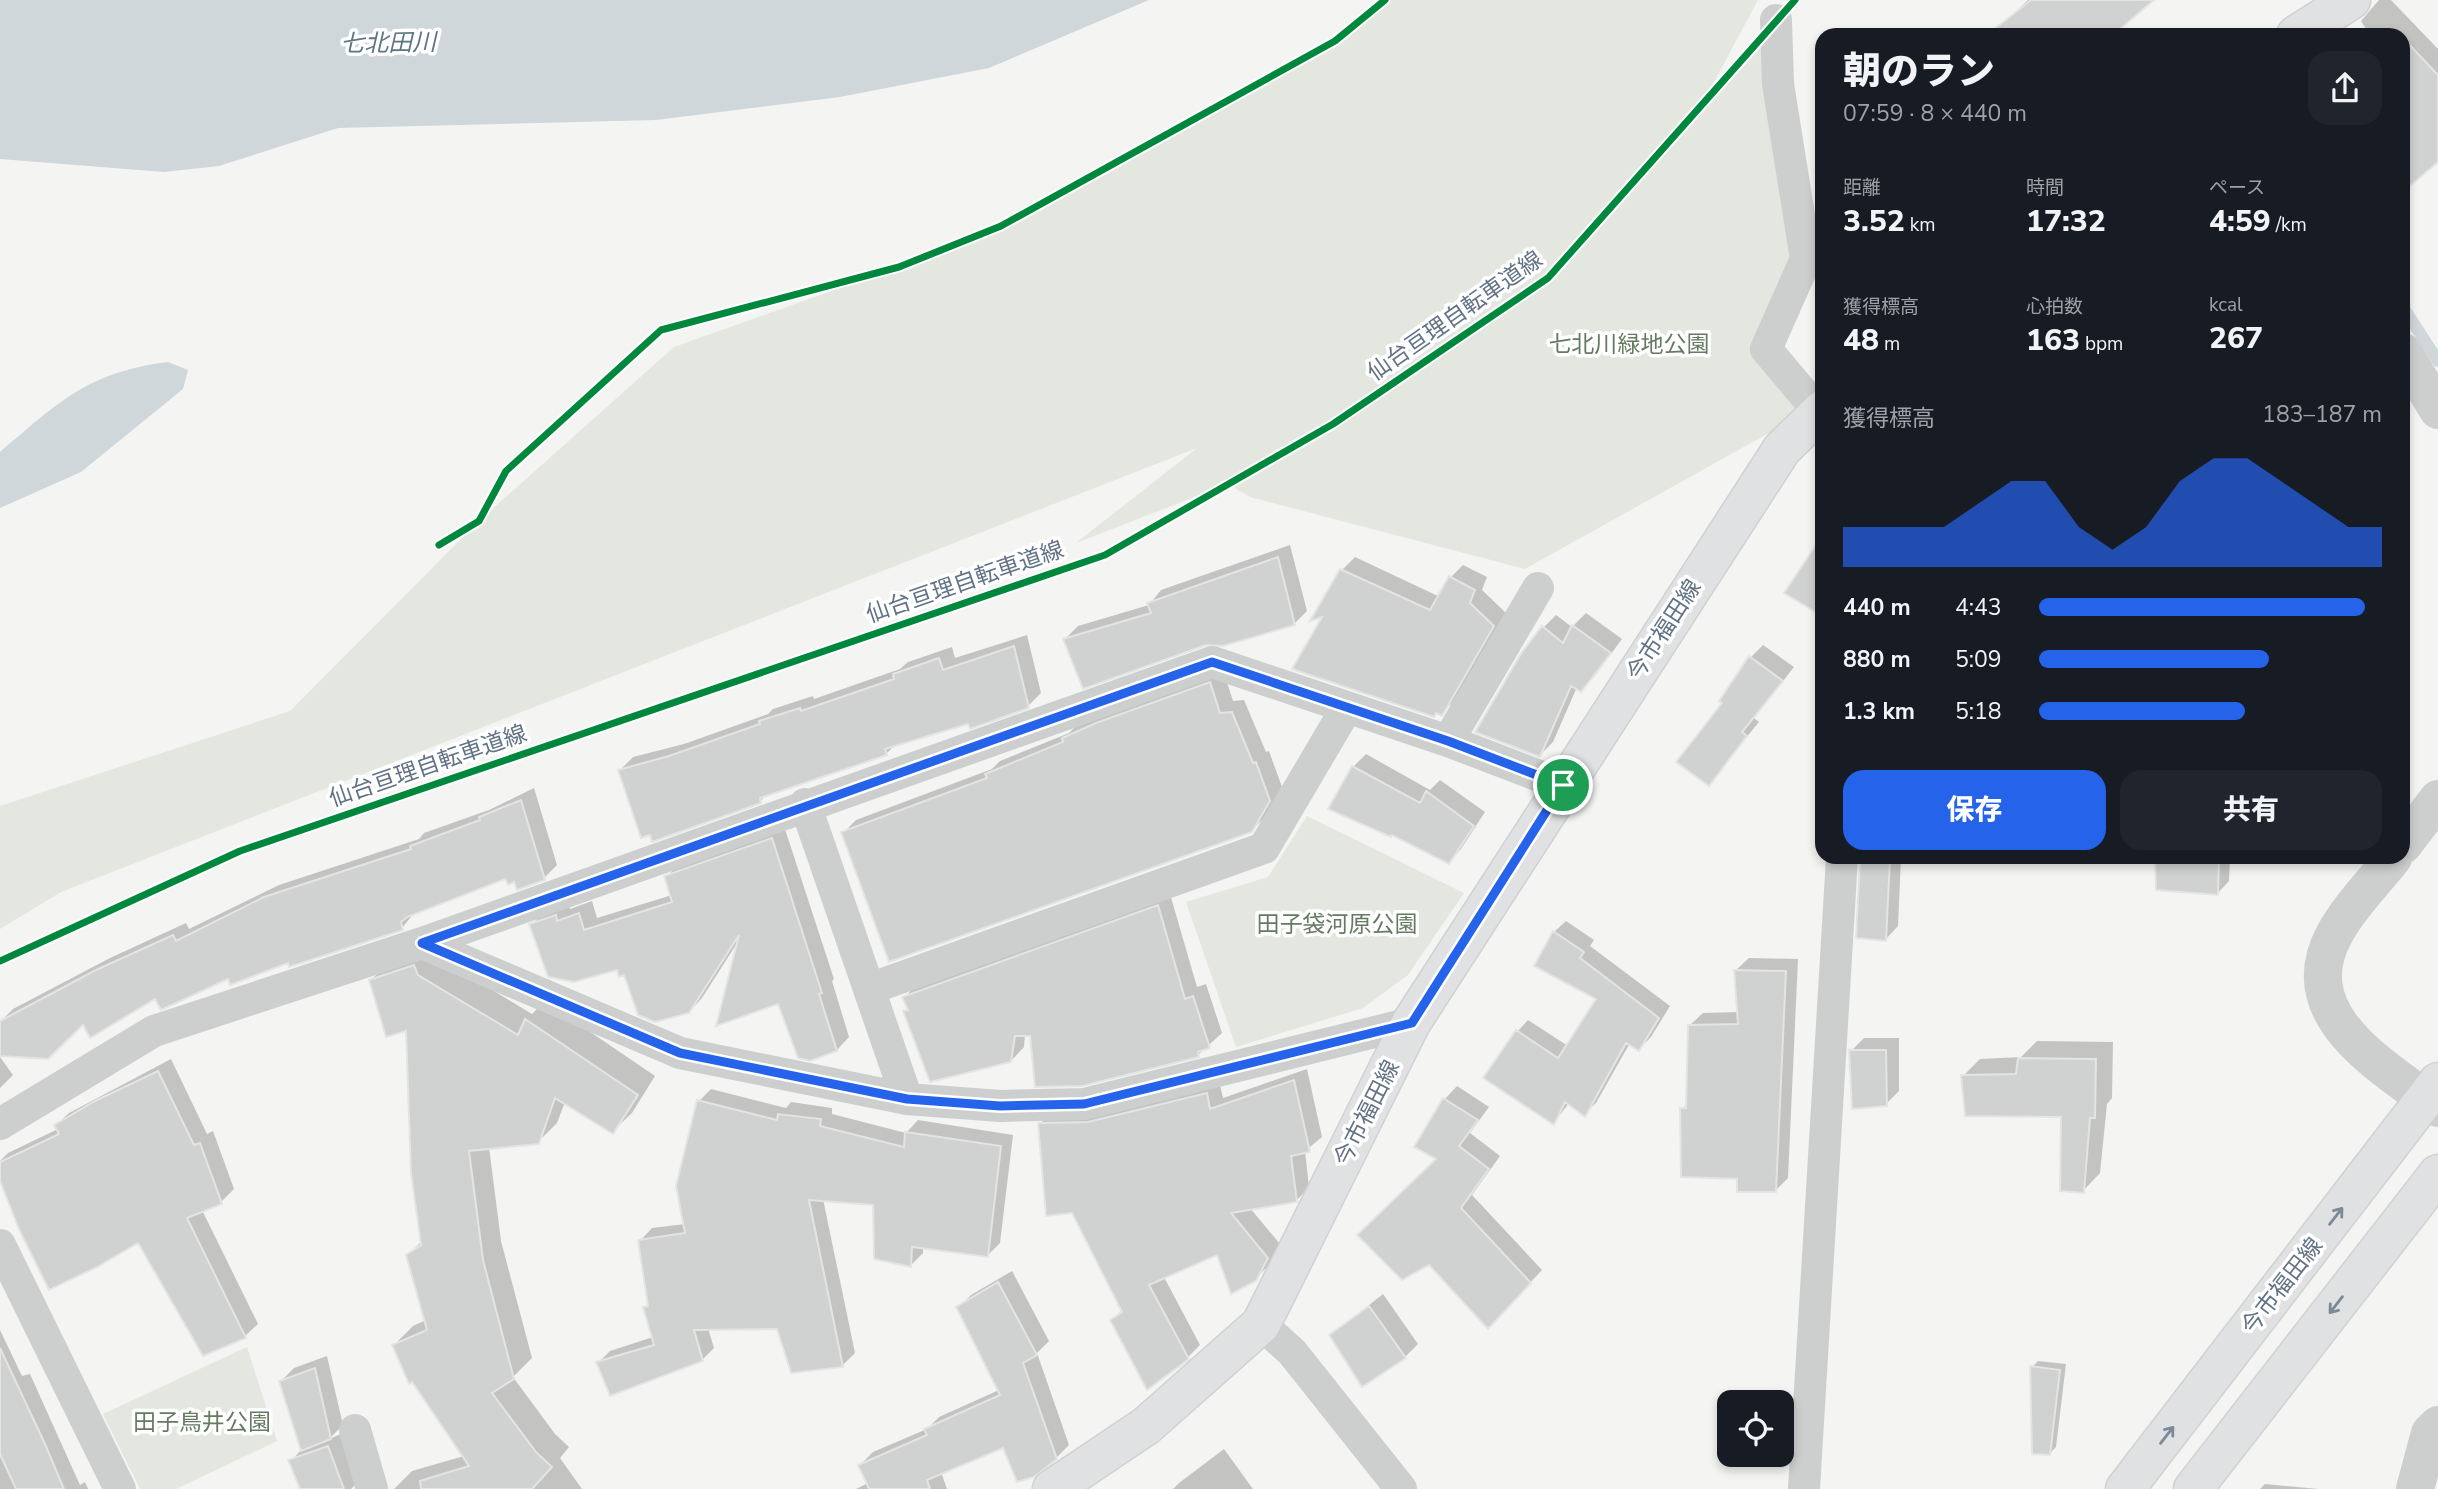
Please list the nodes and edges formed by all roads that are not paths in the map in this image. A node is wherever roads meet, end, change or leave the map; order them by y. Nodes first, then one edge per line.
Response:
1 (2351, 0) edge
2 (1776, 20) dead end
3 (2307, 28) edge
4 (2410, 364) edge
5 (1815, 405) edge
6 (2438, 410) edge
7 (1815, 416) edge
8 (1538, 588) dead end
9 (1346, 709) junction
10 (1448, 741) junction
11 (1563, 785) junction
12 (2438, 799) edge
13 (805, 804) junction
14 (2410, 836) edge
15 (1842, 864) edge
16 (2388, 864) edge
17 (422, 943) junction
18 (869, 989) junction
19 (1412, 1023) junction
20 (2434, 1097) edge
21 (907, 1099) junction
22 (0, 1124) edge
23 (2438, 1174) edge
24 (0, 1245) edge
25 (1261, 1324) junction
26 (2438, 1425) edge
27 (355, 1430) dead end
28 (120, 1489) edge
29 (372, 1489) edge
30 (1052, 1489) edge
31 (1401, 1489) edge
32 (1804, 1489) edge
33 (2125, 1489) edge
34 (2193, 1489) edge
35 (2415, 1489) edge

1 - 3 main road
2 - 5 street
4 - 6 street
7 - 11 main road, 今市福田線
8 - 10 street
9 - 10 street
9 - 13 street
9 - 18 street
10 - 11 street
11 - 19 main road, 今市福田線
12 - 14 street
13 - 17 street
13 - 18 street
15 - 32 street
16 - 20 street
17 - 21 street
17 - 22 street
18 - 21 street
19 - 21 street
19 - 25 main road, 今市福田線
33 -> 20 main road, 今市福田線
23 -> 34 main road
24 - 28 street
25 - 30 main road, 今市福田線
25 - 31 street
26 - 35 street
27 - 29 street

